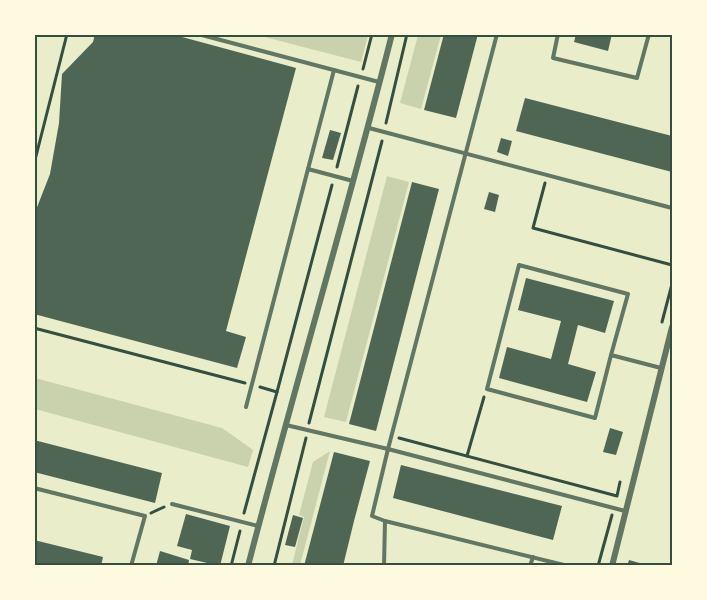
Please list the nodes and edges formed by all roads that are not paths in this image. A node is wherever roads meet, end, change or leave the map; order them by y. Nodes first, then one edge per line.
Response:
1 (198, 34) edge
2 (392, 34) edge
3 (497, 34) edge
4 (558, 34) edge
5 (649, 34) edge
6 (333, 70) junction
7 (380, 82) junction
8 (369, 128) junction
9 (466, 153) junction
10 (308, 169) junction
11 (353, 181) junction
12 (672, 208) edge
13 (672, 327) edge
14 (611, 355) junction
15 (662, 369) junction
16 (246, 407) dead end
17 (284, 424) junction
18 (388, 449) junction
19 (34, 488) edge
20 (172, 504) road end
21 (625, 511) junction
22 (385, 520) junction
23 (258, 526) junction
24 (533, 557) junction
25 (131, 566) edge
26 (248, 566) edge
27 (384, 566) edge
28 (530, 566) edge
29 (568, 566) edge
30 (612, 566) edge

1 - 6 lane
2 - 7 street
3 - 9 lane
4 - 5 lane
6 - 7 lane
6 - 10 lane
7 - 8 street
8 - 9 lane
8 - 11 street
9 - 12 lane
9 - 18 lane
10 - 11 lane
10 - 16 lane
11 - 17 street
13 - 15 street
14 - 14 lane
14 - 15 lane
15 - 21 street
17 - 18 lane
17 - 23 street
18 - 21 lane
18 - 22 lane
19 - 25 lane
20 - 23 lane
21 - 30 street
22 - 24 lane
22 - 27 lane
23 - 26 street
24 - 28 lane
24 - 29 lane

